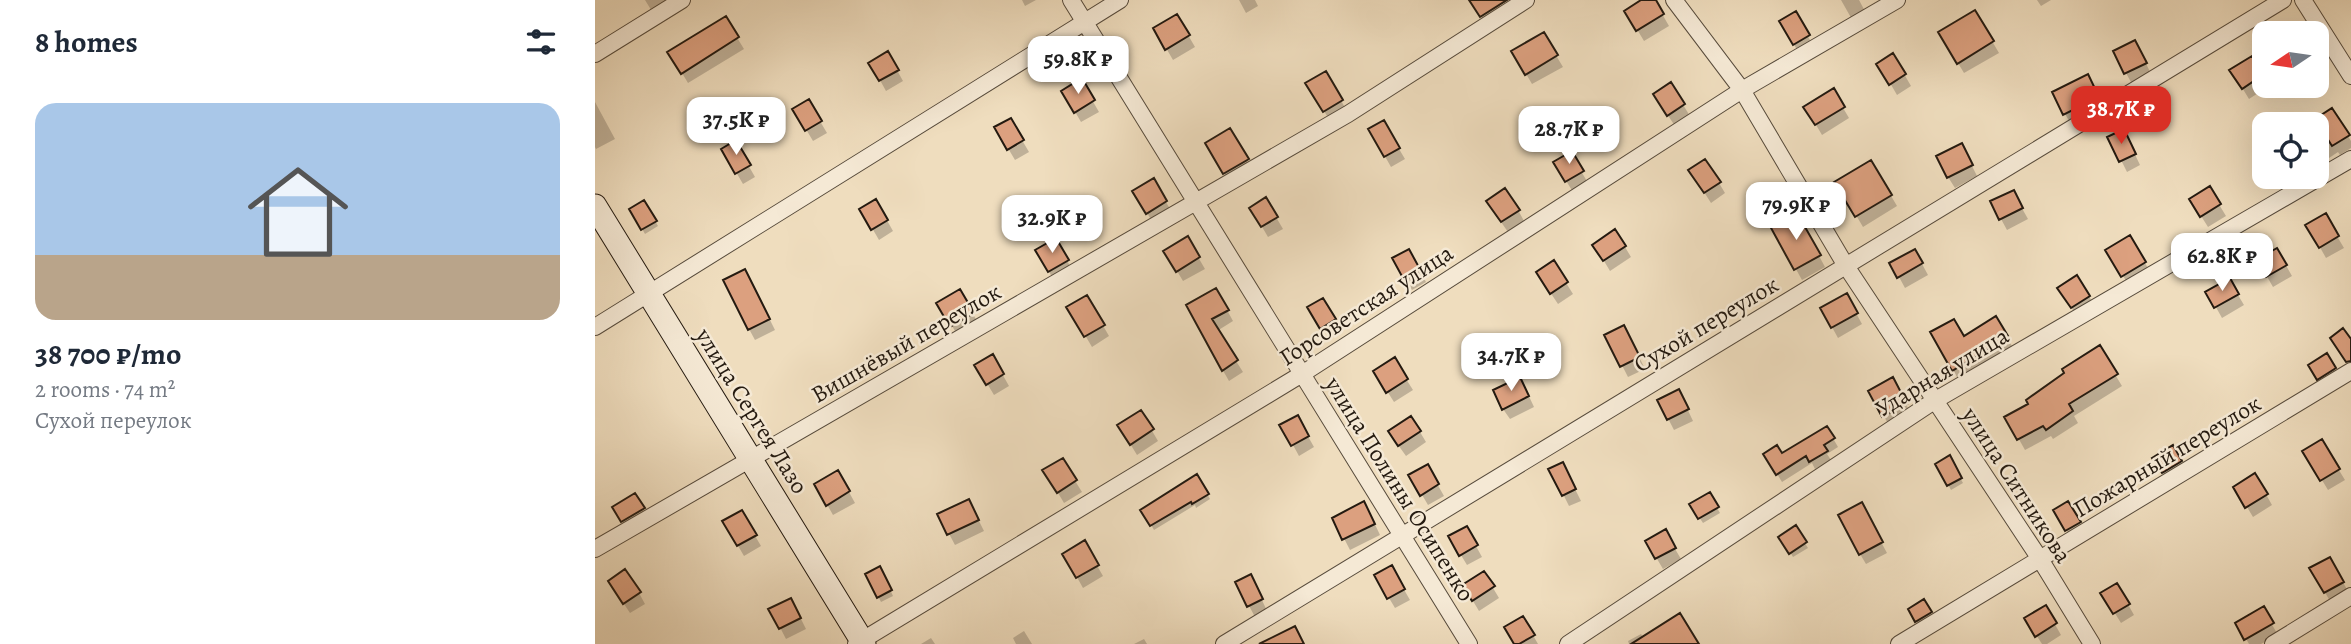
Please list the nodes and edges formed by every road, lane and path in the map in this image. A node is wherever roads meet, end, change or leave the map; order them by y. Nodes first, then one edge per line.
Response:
1 (682, 0) edge
2 (1071, 0) edge
3 (1120, 0) edge
4 (1526, 0) edge
5 (1674, 0) edge
6 (1897, 0) edge
7 (2283, 0) edge
8 (2303, 0) edge
9 (1084, 22) junction
10 (595, 54) edge
11 (2351, 76) edge
12 (1742, 90) junction
13 (2351, 159) edge
14 (1196, 202) junction
15 (595, 206) edge
16 (1846, 266) junction
17 (649, 295) junction
18 (595, 327) edge
19 (2351, 371) edge
20 (1302, 374) junction
21 (1934, 401) junction
22 (750, 459) junction
23 (1402, 536) junction
24 (595, 549) edge
25 (2039, 559) junction
26 (2351, 596) edge
27 (860, 643) edge
28 (1224, 644) edge
29 (1469, 644) edge
30 (1569, 644) edge
31 (1899, 644) edge
32 (2092, 644) edge
33 (2273, 644) edge

1 - 10 street
2 - 9 street, улица Полины Осипенко
3 - 9 street
4 - 14 street, Вишнёвый переулок
5 - 12 street, улица Ситникова
6 - 12 street, Горсоветская улица
7 - 16 street, Сухой переулок
8 - 11 street
9 - 14 street, улица Полины Осипенко
9 - 17 street
12 - 16 street, улица Ситникова
12 - 20 street, Горсоветская улица
13 - 21 street, Ударная улица
14 - 20 street, улица Полины Осипенко
14 - 22 street, Вишнёвый переулок
15 - 17 main road, улица Сергея Лазо
16 - 21 street, улица Ситникова
16 - 23 street, Сухой переулок
17 - 18 street
17 - 22 main road, улица Сергея Лазо
19 - 25 street, Пожарный переулок
20 - 23 street, улица Полины Осипенко
20 - 27 street, Горсоветская улица
21 - 25 street, улица Ситникова
21 - 30 street, Ударная улица
22 - 24 street, Вишнёвый переулок
22 - 27 main road, улица Сергея Лазо
23 - 28 street, Сухой переулок
23 - 29 street, улица Полины Осипенко
25 - 31 street, Пожарный переулок
25 - 32 street, улица Ситникова
26 - 33 street

